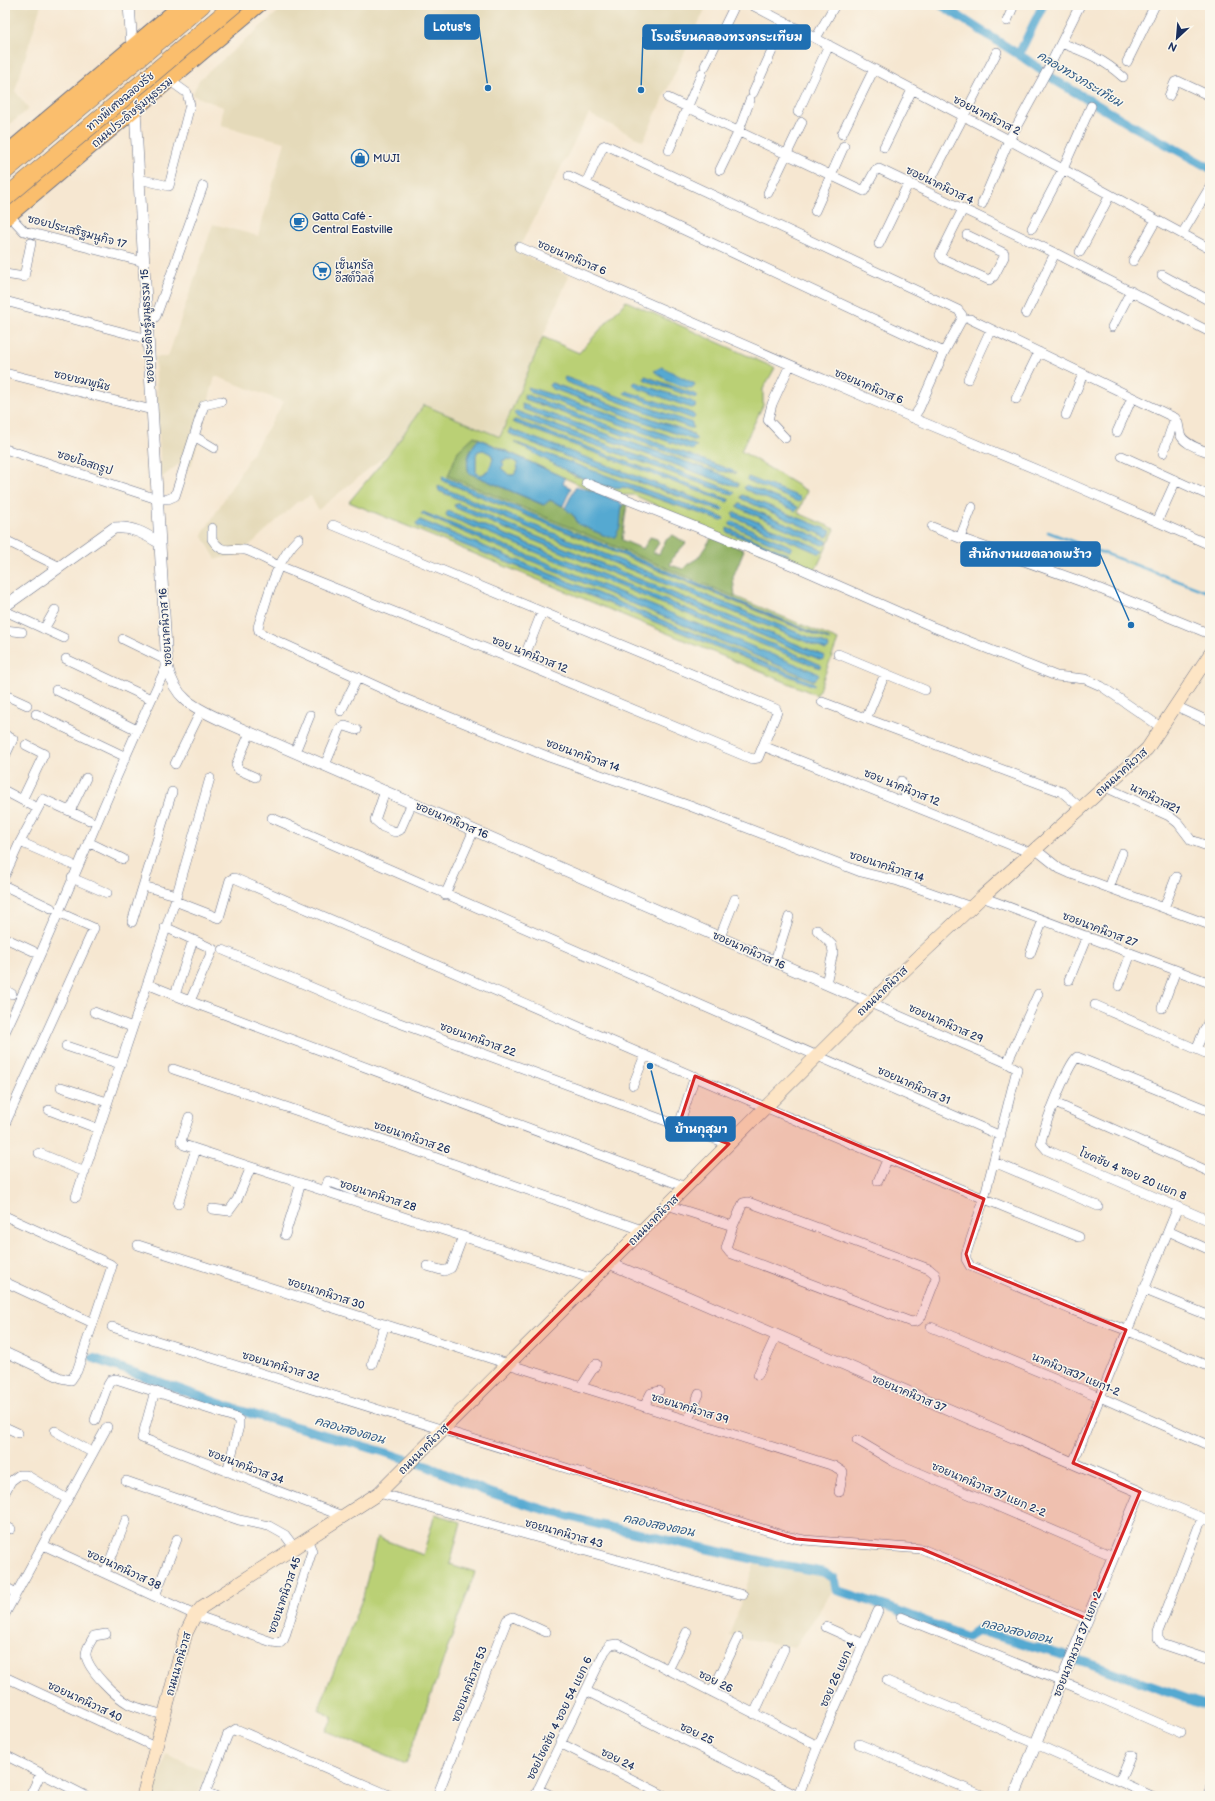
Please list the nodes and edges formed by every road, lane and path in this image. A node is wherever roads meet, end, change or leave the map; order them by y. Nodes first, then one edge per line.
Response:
1 (129, 5) edge
2 (181, 5) edge
3 (202, 5) edge
4 (234, 5) edge
5 (259, 5) edge
6 (735, 5) edge
7 (752, 5) edge
8 (835, 5) edge
9 (1014, 5) edge
10 (1080, 5) edge
11 (1155, 5) edge
12 (1007, 21) dead end
13 (785, 22) junction
14 (816, 38) junction
15 (1061, 42) junction
16 (829, 45) junction
17 (132, 46) junction
18 (997, 52) dead end
19 (1127, 62) dead end
20 (874, 69) junction
21 (1123, 77) dead end
22 (170, 80) junction
23 (912, 90) junction
24 (1168, 96) dead end
25 (1210, 96) edge
26 (668, 98) dead end
27 (1091, 106) dead end
28 (687, 107) junction
29 (135, 110) junction
30 (798, 112) dead end
31 (963, 116) junction
32 (802, 122) dead end
33 (738, 133) junction
34 (842, 134) dead end
35 (1009, 140) junction
36 (844, 146) dead end
37 (884, 147) dead end
38 (669, 150) dead end
39 (5, 154) edge
40 (786, 155) junction
41 (1063, 169) junction
42 (720, 170) dead end
43 (5, 171) edge
44 (569, 176) dead end
45 (831, 176) junction
46 (139, 179) junction
47 (931, 179) dead end
48 (909, 182) junction
49 (586, 183) junction
50 (203, 186) dead end
51 (1210, 187) edge
52 (768, 193) dead end
53 (1110, 195) junction
54 (5, 198) edge
55 (982, 204) dead end
56 (963, 209) junction
57 (815, 211) dead end
58 (7, 217) edge
59 (1156, 220) junction
60 (1032, 228) dead end
61 (1182, 234) junction
62 (967, 235) dead end
63 (31, 244) dead end
64 (879, 244) dead end
65 (519, 247) dead end
66 (1210, 249) edge
67 (1055, 252) junction
68 (1080, 252) dead end
69 (144, 262) junction
70 (1134, 262) dead end
71 (5, 274) edge
72 (1162, 275) dead end
73 (1131, 292) junction
74 (1210, 300) edge
75 (5, 301) edge
76 (1026, 314) dead end
77 (970, 319) dead end
78 (147, 326) junction
79 (1112, 327) dead end
80 (991, 329) junction
81 (1210, 332) edge
82 (148, 339) junction
83 (944, 352) junction
84 (1039, 352) junction
85 (790, 365) junction
86 (5, 373) edge
87 (1083, 374) junction
88 (968, 379) dead end
89 (1016, 398) dead end
90 (1132, 398) junction
91 (220, 401) dead end
92 (152, 410) junction
93 (1066, 415) dead end
94 (913, 418) junction
95 (1175, 418) junction
96 (1117, 432) dead end
97 (194, 436) junction
98 (785, 438) dead end
99 (214, 448) dead end
100 (5, 449) edge
101 (1164, 453) dead end
102 (1210, 453) edge
103 (1122, 456) dead end
104 (1176, 480) junction
105 (586, 483) dead end
106 (1210, 496) edge
107 (157, 499) junction
108 (972, 508) dead end
109 (1157, 522) junction
110 (334, 525) dead end
111 (212, 528) dead end
112 (932, 528) dead end
113 (299, 538) dead end
114 (960, 538) junction
115 (5, 540) edge
116 (160, 543) junction
117 (1210, 545) edge
118 (60, 566) junction
119 (279, 566) junction
120 (5, 606) edge
121 (55, 610) dead end
122 (5, 611) edge
123 (542, 612) junction
124 (44, 629) junction
125 (5, 630) edge
126 (22, 632) dead end
127 (1210, 634) edge
128 (64, 638) dead end
129 (123, 639) dead end
130 (838, 654) dead end
131 (66, 659) dead end
132 (1208, 661) edge
133 (166, 663) junction
134 (522, 663) junction
135 (885, 674) junction
136 (358, 677) junction
137 (56, 690) dead end
138 (924, 690) dead end
139 (5, 695) edge
140 (151, 699) junction
141 (822, 702) dead end
142 (27, 705) dead end
143 (1176, 706) junction
144 (201, 711) junction
145 (341, 711) dead end
146 (36, 714) dead end
147 (310, 715) dead end
148 (866, 719) junction
149 (1210, 722) edge
150 (1162, 728) junction
151 (137, 730) junction
152 (357, 730) dead end
153 (250, 733) junction
154 (5, 735) edge
155 (26, 745) dead end
156 (763, 746) junction
157 (295, 752) junction
158 (5, 756) edge
159 (126, 757) junction
160 (175, 764) dead end
161 (325, 765) junction
162 (255, 776) dead end
163 (86, 778) dead end
164 (210, 778) dead end
165 (901, 781) dead end
166 (1105, 787) junction
167 (5, 791) edge
168 (385, 791) junction
169 (172, 792) dead end
170 (22, 800) junction
171 (412, 803) junction
172 (908, 803) junction
173 (37, 808) junction
174 (1081, 808) junction
175 (70, 811) junction
176 (272, 818) dead end
177 (89, 820) dead end
178 (474, 830) junction
179 (20, 842) junction
180 (88, 842) junction
181 (1210, 847) edge
182 (1033, 851) junction
183 (1122, 853) dead end
184 (123, 859) dead end
185 (71, 864) dead end
186 (5, 874) edge
187 (1176, 877) dead end
188 (72, 878) junction
189 (5, 886) edge
190 (143, 886) junction
191 (1109, 888) junction
192 (107, 893) dead end
193 (445, 895) junction
194 (982, 897) junction
195 (175, 898) junction
196 (735, 899) dead end
197 (971, 907) junction
198 (1164, 908) junction
199 (54, 910) junction
200 (788, 917) dead end
201 (1043, 920) junction
202 (132, 922) dead end
203 (1210, 925) edge
204 (165, 927) junction
205 (817, 930) dead end
206 (1086, 936) junction
207 (720, 937) junction
208 (5, 938) edge
209 (193, 940) junction
210 (223, 950) dead end
211 (33, 951) dead end
212 (1131, 953) junction
213 (1030, 954) dead end
214 (775, 961) junction
215 (1176, 970) junction
216 (1070, 980) dead end
217 (826, 983) junction
218 (1210, 983) edge
219 (147, 984) junction
220 (1119, 986) dead end
221 (1038, 994) dead end
222 (175, 995) junction
223 (190, 1002) junction
224 (870, 1003) junction
225 (1095, 1005) dead end
226 (1162, 1008) dead end
227 (94, 1012) dead end
228 (1210, 1018) edge
229 (132, 1027) junction
230 (5, 1032) edge
231 (66, 1046) dead end
232 (1196, 1049) junction
233 (645, 1055) junction
234 (818, 1055) junction
235 (1210, 1055) edge
236 (120, 1064) junction
237 (1010, 1064) junction
238 (174, 1069) dead end
239 (695, 1076) junction
240 (633, 1085) dead end
241 (61, 1087) dead end
242 (107, 1102) junction
243 (1055, 1104) junction
244 (765, 1107) junction
245 (49, 1110) dead end
246 (1210, 1111) edge
247 (189, 1117) dead end
248 (5, 1124) edge
249 (679, 1125) junction
250 (99, 1129) junction
251 (1001, 1136) junction
252 (729, 1144) junction
253 (196, 1149) junction
254 (39, 1153) dead end
255 (887, 1160) junction
256 (994, 1162) junction
257 (251, 1167) junction
258 (85, 1172) junction
259 (1210, 1172) edge
260 (878, 1181) dead end
261 (302, 1183) junction
262 (686, 1187) junction
263 (325, 1190) junction
264 (354, 1190) dead end
265 (76, 1197) dead end
266 (984, 1199) junction
267 (178, 1204) dead end
268 (667, 1205) junction
269 (1098, 1206) dead end
270 (1178, 1206) junction
271 (212, 1208) dead end
272 (5, 1216) edge
273 (1210, 1221) edge
274 (733, 1226) junction
275 (642, 1230) junction
276 (1168, 1231) junction
277 (285, 1236) dead end
278 (463, 1236) junction
279 (1079, 1237) dead end
280 (138, 1245) dead end
281 (1210, 1250) edge
282 (609, 1263) junction
283 (427, 1266) dead end
284 (593, 1279) junction
285 (5, 1282) edge
286 (1143, 1289) junction
287 (1210, 1316) edge
288 (93, 1322) junction
289 (384, 1324) junction
290 (112, 1327) dead end
291 (931, 1327) dead end
292 (1126, 1330) junction
293 (776, 1336) junction
294 (5, 1352) edge
295 (372, 1364) dead end
296 (508, 1364) junction
297 (596, 1364) dead end
298 (1210, 1367) edge
299 (758, 1375) dead end
300 (581, 1387) junction
301 (155, 1391) junction
302 (659, 1391) dead end
303 (699, 1394) dead end
304 (1100, 1397) junction
305 (644, 1407) junction
306 (95, 1420) dead end
307 (688, 1420) junction
308 (5, 1427) edge
309 (107, 1428) dead end
310 (442, 1430) junction
311 (55, 1431) dead end
312 (18, 1434) dead end
313 (857, 1440) dead end
314 (1210, 1446) edge
315 (93, 1454) junction
316 (1073, 1463) junction
317 (227, 1472) junction
318 (126, 1481) dead end
319 (5, 1492) edge
320 (839, 1492) dead end
321 (1140, 1492) junction
322 (379, 1493) junction
323 (67, 1500) junction
324 (342, 1516) junction
325 (1206, 1519) edge
326 (126, 1520) dead end
327 (177, 1539) dead end
328 (307, 1539) junction
329 (43, 1545) junction
330 (294, 1547) junction
331 (1113, 1556) junction
332 (105, 1573) junction
333 (5, 1587) edge
334 (16, 1593) junction
335 (743, 1595) dead end
336 (155, 1596) junction
337 (878, 1611) dead end
338 (5, 1614) edge
339 (195, 1615) junction
340 (901, 1617) dead end
341 (1088, 1619) junction
342 (826, 1627) dead end
343 (546, 1632) dead end
344 (687, 1632) dead end
345 (106, 1634) dead end
346 (738, 1638) dead end
347 (864, 1644) junction
348 (784, 1649) dead end
349 (605, 1651) joint
350 (1210, 1660) edge
351 (668, 1670) junction
352 (5, 1677) edge
353 (887, 1681) dead end
354 (1062, 1682) junction
355 (586, 1691) junction
356 (712, 1692) junction
357 (754, 1714) junction
358 (164, 1715) junction
359 (1181, 1733) dead end
360 (560, 1743) junction
361 (859, 1744) dead end
362 (1036, 1744) junction
363 (818, 1746) junction
364 (155, 1747) junction
365 (1130, 1754) dead end
366 (5, 1755) edge
367 (41, 1773) junction
368 (1120, 1781) junction
369 (1210, 1790) edge
370 (536, 1793) edge
371 (205, 1794) edge
372 (30, 1796) edge
373 (85, 1796) edge
374 (142, 1796) edge
375 (215, 1796) edge
376 (392, 1796) edge
377 (437, 1796) edge
378 (552, 1796) edge
379 (665, 1796) edge
380 (798, 1796) edge
381 (984, 1796) edge
382 (1014, 1796) edge
383 (1152, 1796) edge
384 (1208, 1796) edge

1 - 17 street
2 - 17 main road
3 - 43 highway, ทางพิเศษฉลองรัช
4 - 54 highway, ทางพิเศษฉลองรัช
5 - 22 main road, ถนนประดิษฐ์มนูธรรม
6 - 28 street
7 - 13 street, ซอยนาคนิวาส 2
8 - 14 street
9 - 12 street
10 - 15 street
11 - 19 street
13 - 14 street, ซอยนาคนิวาส 2
13 - 33 street
14 - 16 street, ซอยนาคนิวาส 2
15 - 21 street
15 - 35 street
16 - 20 street, ซอยนาคนิวาส 2
16 - 30 street
17 - 39 main road
18 - 31 street
20 - 23 street, ซอยนาคนิวาส 2
20 - 34 street
22 - 29 main road, ถนนประดิษฐ์มนูธรรม
22 - 46 street
23 - 31 street, ซอยนาคนิวาส 2
23 - 37 street
24 - 25 street
26 - 28 street, ซอยนาคนิวาส 4
27 - 41 street
28 - 33 street, ซอยนาคนิวาส 4
28 - 38 street
29 - 46 street, ซอยประดิษฐ์มนูธรรม 15
29 - 58 main road, ถนนประดิษฐ์มนูธรรม
31 - 35 street, ซอยนาคนิวาส 2
31 - 47 street
32 - 40 street
33 - 40 street, ซอยนาคนิวาส 4
33 - 42 street
35 - 41 street, ซอยนาคนิวาส 2
35 - 55 street
36 - 45 street
40 - 45 street, ซอยนาคนิวาส 4
40 - 52 street
41 - 53 street, ซอยนาคนิวาส 2
41 - 60 street
44 - 49 street
45 - 48 street, ซอยนาคนิวาส 4
45 - 57 street
46 - 69 street, ซอยประดิษฐ์มนูธรรม 15
48 - 56 street, ซอยนาคนิวาส 4
48 - 64 street
49 - 83 street
49 - 83 street
50 - 78 street
51 - 61 street
53 - 59 street, ซอยนาคนิวาส 2
53 - 68 street
56 - 62 street
56 - 67 street, ซอยนาคนิวาส 4
58 - 69 street, ซอยประเสริฐมนูกิจ 17
59 - 61 street, ซอยนาคนิวาส 2
59 - 70 street
61 - 66 street, ซอยนาคนิวาส 2
63 - 71 street
65 - 85 street, ซอยนาคนิวาส 6
67 - 73 street, ซอยนาคนิวาส 4
67 - 76 street
69 - 78 street, ซอยประดิษฐ์มนูธรรม 15
72 - 74 street
73 - 79 street
73 - 81 street, ซอยนาคนิวาส 4
75 - 82 street
77 - 80 street
78 - 82 street, ซอยประดิษฐ์มนูธรรม 15
80 - 84 street
80 - 88 street
82 - 92 street, ซอยประดิษฐ์มนูธรรม 15
83 - 94 street
84 - 87 street
84 - 89 street
85 - 94 street, ซอยนาคนิวาส 6
85 - 98 street
86 - 92 street, ซอยชมพูนิช
87 - 90 street
87 - 93 street
90 - 95 street
90 - 96 street
91 - 97 street
92 - 107 street, ซอยประดิษฐ์มนูธรรม 15
94 - 109 street, ซอยนาคนิวาส 6
95 - 101 street
95 - 102 street
97 - 99 street
97 - 107 street
100 - 107 street, ซอยโอสถรูป
103 - 104 street
104 - 106 street
104 - 109 street
105 - 150 street
107 - 116 street, ซอยประดิษฐ์มนูธรรม 15
108 - 114 street
109 - 117 street, ซอยนาคนิวาส 6
110 - 123 street
111 - 119 street, ซอย นาคนิวาส 12
112 - 114 street
113 - 119 street
114 - 127 street
115 - 118 street
116 - 118 street
116 - 133 street, ซอยนาคนิวาส 16
118 - 120 street
119 - 134 street, ซอย นาคนิวาส 12
119 - 136 street, ซอยนาคนิวาส 14
121 - 124 street
122 - 124 street
123 - 134 street
123 - 156 street, ซอย นาคนิวาส 12
124 - 128 street
125 - 126 street
129 - 133 street
130 - 135 street
131 - 140 street
132 - 143 main road, ถนนนาคนิวาส
133 - 140 street
133 - 144 street, ซอยนาคนิวาส 16
134 - 156 street, ซอย นาคนิวาส 12
135 - 138 street
135 - 148 street
136 - 145 street
136 - 197 street, ซอยนาคนิวาส 14
137 - 151 street
139 - 142 street
140 - 151 street
141 - 148 street
143 - 149 street
143 - 150 main road, ถนนนาคนิวาส
144 - 153 street, ซอยนาคนิวาส 16
144 - 160 street
146 - 159 street
147 - 157 street
148 - 174 street
150 - 166 main road, ถนนนาคนิวาส
151 - 159 street
152 - 161 street
153 - 157 street, ซอยนาคนิวาส 16
153 - 162 street
154 - 158 street
155 - 170 street
156 - 172 street, ซอย นาคนิวาส 12
157 - 161 street, ซอยนาคนิวาส 16
159 - 180 street
161 - 168 street, ซอยนาคนิวาส 16
163 - 175 street
164 - 195 street
165 - 172 street
166 - 174 main road, ถนนนาคนิวาส
166 - 181 street, นาคนิวาส21
167 - 170 street
168 - 171 street, ซอยนาคนิวาส 16
168 - 171 street
169 - 190 street
170 - 173 street
171 - 178 street, ซอยนาคนิวาส 16
172 - 182 street, ซอย นาคนิวาส 12
173 - 175 street
173 - 179 street
174 - 182 main road, ถนนนาคนิวาส
175 - 177 street
176 - 193 street, ซอยนาคนิวาส 31
178 - 193 street
178 - 207 street, ซอยนาคนิวาส 16
179 - 185 street
179 - 186 street
180 - 184 street
180 - 188 street
182 - 191 street, ซอย นาคนิวาส 12
182 - 194 main road, ถนนนาคนิวาส
183 - 191 street
187 - 198 street
188 - 192 street
188 - 199 street
189 - 199 street
190 - 195 street
190 - 202 street
191 - 198 street, ซอย นาคนิวาส 12
193 - 234 street, ซอยนาคนิวาส 31
194 - 197 main road, ถนนนาคนิวาส
194 - 201 street, ซอยนาคนิวาส 27
195 - 204 street
195 - 233 street
196 - 207 street
197 - 224 main road, ถนนนาคนิวาส
198 - 203 street, ซอย นาคนิวาส 12
199 - 230 street
199 - 248 street
200 - 214 street
201 - 206 street, ซอยนาคนิวาส 27
201 - 213 street
204 - 209 street
204 - 219 street
205 - 217 street
206 - 212 street, ซอยนาคนิวาส 27
206 - 216 street
207 - 214 street, ซอยนาคนิวาส 16
208 - 211 street
209 - 222 street
209 - 223 street
210 - 249 street, ซอยนาคนิวาส 22
212 - 215 street, ซอยนาคนิวาส 27
212 - 220 street
214 - 217 street, ซอยนาคนิวาส 16
215 - 218 street, ซอยนาคนิวาส 27
215 - 226 street
217 - 224 street, ซอยนาคนิวาส 16
219 - 222 street
219 - 229 street
221 - 237 street
222 - 223 street
223 - 262 street
224 - 234 main road, ถนนนาคนิวาส
224 - 237 street, ซอยนาคนิวาส 29
225 - 232 street
227 - 229 street
228 - 232 street
229 - 236 street
231 - 236 street
232 - 235 street
233 - 239 street
233 - 240 street
234 - 244 main road, ถนนนาคนิวาส
234 - 251 street, ซอยนาคนิวาส 31
236 - 242 street
237 - 251 street
238 - 275 street, ซอยนาคนิวาส 26
239 - 244 street
239 - 249 street
241 - 242 street
242 - 250 street
243 - 246 street
243 - 259 street
243 - 270 street, โชคชัย 4 ซอย 20 แยก 8
244 - 252 main road, ถนนนาคนิวาส
244 - 255 street
245 - 250 street
247 - 253 street, ซอยนาคนิวาส 28
249 - 252 street, ซอยนาคนิวาส 22
250 - 258 street
251 - 256 street
252 - 262 main road, ถนนนาคนิวาส
253 - 257 street, ซอยนาคนิวาส 28
253 - 267 street
254 - 258 street
255 - 260 street
255 - 266 street
256 - 266 street
256 - 269 street
257 - 261 street, ซอยนาคนิวาส 28
257 - 271 street
258 - 265 street
261 - 263 street, ซอยนาคนิวาส 28
261 - 277 street
262 - 268 main road, ถนนนาคนิวาส
263 - 264 street
263 - 278 street, ซอยนาคนิวาส 28
266 - 279 street
266 - 292 street
268 - 274 street
268 - 275 main road, ถนนนาคนิวาส
270 - 273 street, โชคชัย 4 ซอย 20 แยก 8
270 - 276 street
272 - 288 street
274 - 274 street
275 - 282 main road, ถนนนาคนิวาส
276 - 281 street
276 - 286 street
278 - 283 street
278 - 284 street, ซอยนาคนิวาส 28
280 - 289 street, ซอยนาคนิวาส 30
282 - 284 main road, ถนนนาคนิวาส
282 - 293 street, ซอยนาคนิวาส 37
284 - 296 main road, ถนนนาคนิวาส
285 - 288 street
286 - 287 street
286 - 292 street
288 - 294 street
289 - 295 street
289 - 296 street, ซอยนาคนิวาส 30
290 - 310 street, ซอยนาคนิวาส 32
291 - 304 street, นาคนิวาส37 แยก1-2
292 - 298 street
292 - 304 street
293 - 299 street
293 - 316 street, ซอยนาคนิวาส 37
296 - 300 street, ซอยนาคนิวาส 39
296 - 310 main road, ถนนนาคนิวาส
297 - 300 street
300 - 305 street, ซอยนาคนิวาส 39
301 - 306 street
301 - 317 street, ซอยนาคนิวาส 34
301 - 317 street
302 - 305 street
303 - 307 street
304 - 314 street, นาคนิวาส37 แยก1-2
304 - 316 street
305 - 307 street, ซอยนาคนิวาส 39
307 - 320 street, ซอยนาคนิวาส 39
308 - 312 street
309 - 315 street
310 - 322 main road, ถนนนาคนิวาส
310 - 341 street, ซอยนาคนิวาส 32
311 - 315 street
313 - 331 street, ซอยนาคนิวาส 37 แยก 2-2
315 - 323 street
316 - 321 street, ซอยนาคนิวาส 37
317 - 324 street, ซอยนาคนิวาส 34
318 - 330 street
319 - 323 street
321 - 325 street, ซอยนาคนิวาส 37
321 - 331 street, ซอยนาคนวาส 37 แยก 2
322 - 324 main road, ถนนนาคนิวาส
322 - 335 street, ซอยนาคนิวาส 43
323 - 329 street
324 - 328 main road, ถนนนาคนิวาส
325 - 350 street
326 - 332 street
327 - 336 street
328 - 330 main road, ถนนนาคนิวาส
328 - 339 street, ซอยนาคนิวาส 45
329 - 332 street, ซอยนาคนิวาส 38
329 - 334 street
330 - 339 main road, ถนนนาคนิวาส
331 - 341 street, ซอยนาคนวาส 37 แยก 2
332 - 336 street, ซอยนาคนิวาส 38
333 - 334 street
334 - 338 street
336 - 339 street, ซอยนาคนิวาส 38
337 - 347 street, ซอย 26 แยก 4
339 - 358 main road, ถนนนาคนิวาส
340 - 354 street
341 - 354 street, ซอยนาคนวาส 37 แยก 2
342 - 347 street
343 - 377 street, ซอยนาคนิวาส 53
344 - 351 street
345 - 358 street
346 - 356 street
347 - 363 street, ซอย 26 แยก 4
348 - 357 street
349 - 351 street, ซอย 26
349 - 355 street, ซอยโชคชัย 4 ซอย 54 แยก 6
351 - 356 street, ซอย 26
352 - 364 street, ซอยนาคนิวาส 40
353 - 362 street
354 - 359 street
354 - 362 street, ซอยนาคนวาส 37 แยก 2
355 - 360 street, ซอยโชคชัย 4 ซอย 54 แยก 6
355 - 380 street, ซอย 25
356 - 357 street, ซอย 26
357 - 363 street, ซอย 26
358 - 364 main road, ถนนนาคนิวาส
360 - 370 street, ซอยโชคชัย 4 ซอย 54 แยก 6
360 - 379 street, ซอย 24
361 - 381 street
362 - 368 street
362 - 382 street, ซอยนาคนวาส 37 แยก 2
363 - 380 street, ซอย 26 แยก 4
364 - 374 main road, ถนนนาคนิวาส
365 - 368 street
366 - 367 street
367 - 372 street
367 - 373 street
368 - 383 street
369 - 384 street
370 - 378 street
371 - 375 street
371 - 376 street

